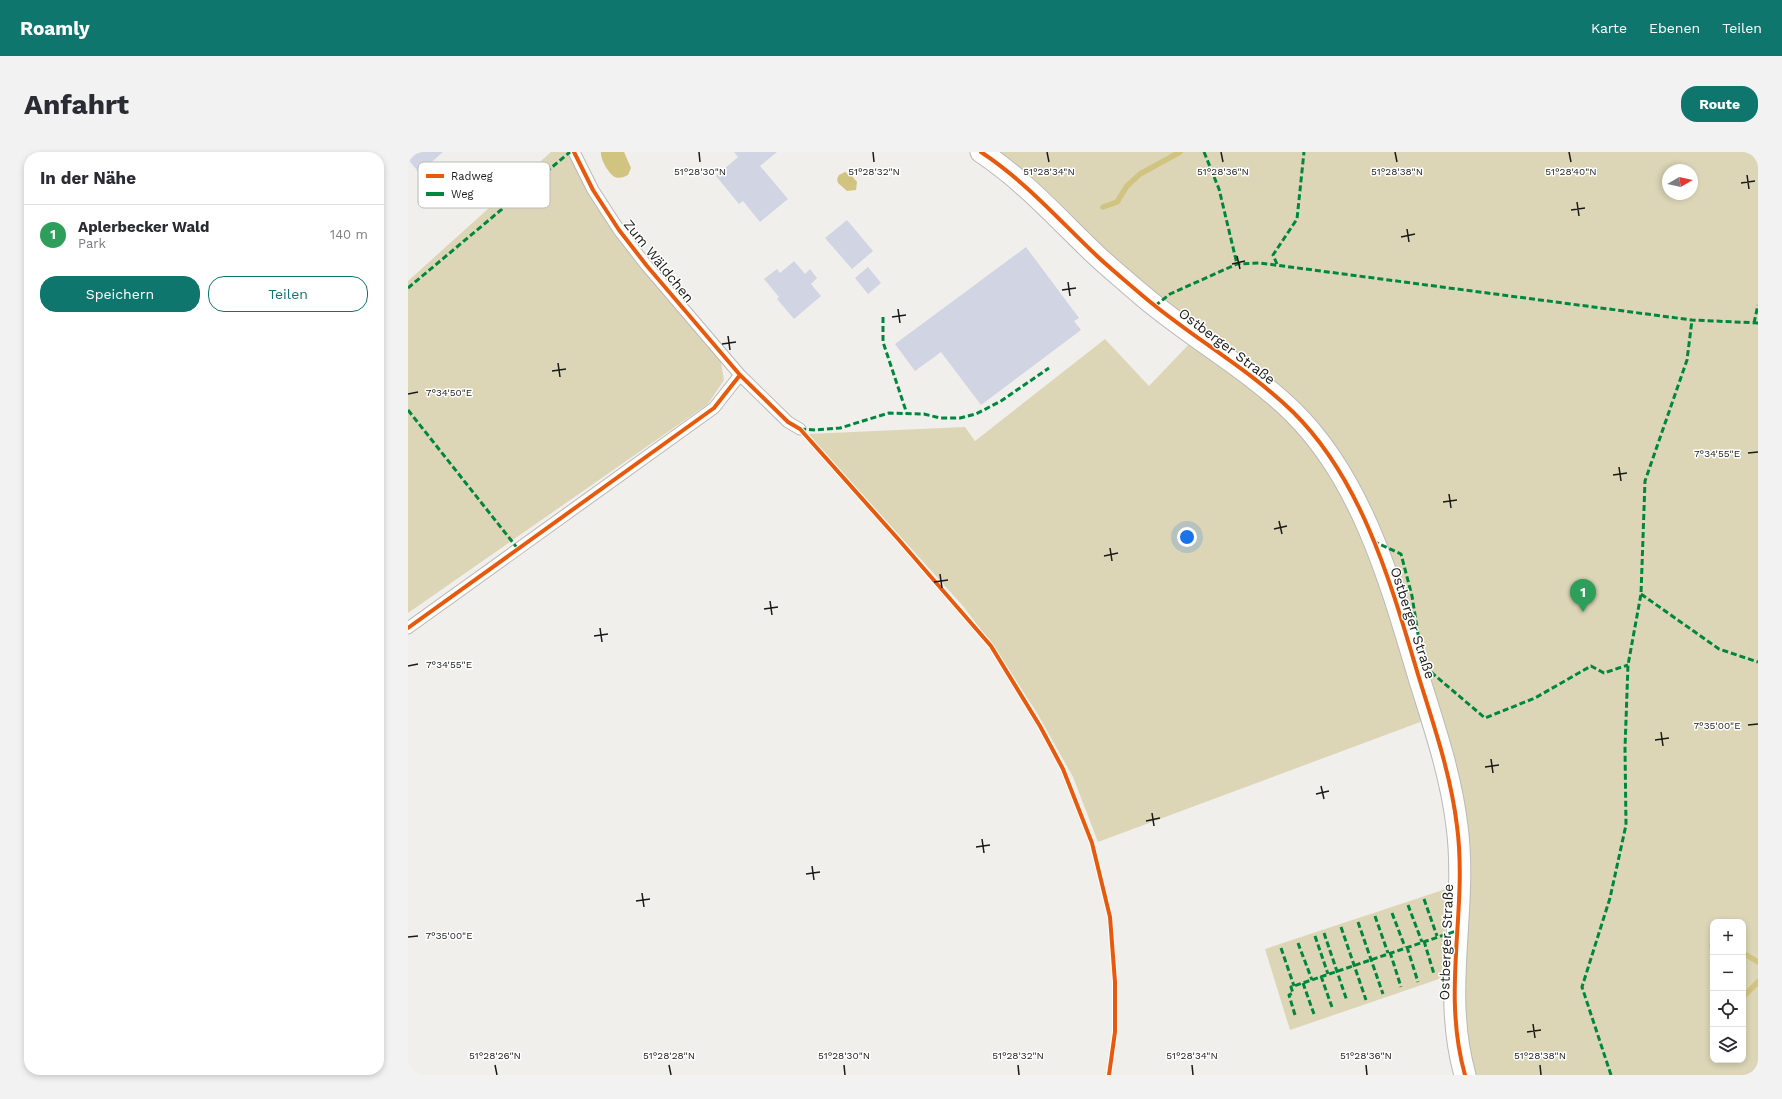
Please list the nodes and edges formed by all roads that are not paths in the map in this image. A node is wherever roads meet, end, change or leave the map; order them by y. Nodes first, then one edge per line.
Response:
1 (574, 152) edge
2 (981, 152) edge
3 (740, 375) junction
4 (800, 429) dead end
5 (408, 628) edge
6 (1465, 1075) edge

1 - 3 lane, Zum Wäldchen
2 - 6 street, Ostberger Straße
3 - 4 lane, Zum Wäldchen
3 - 5 lane

